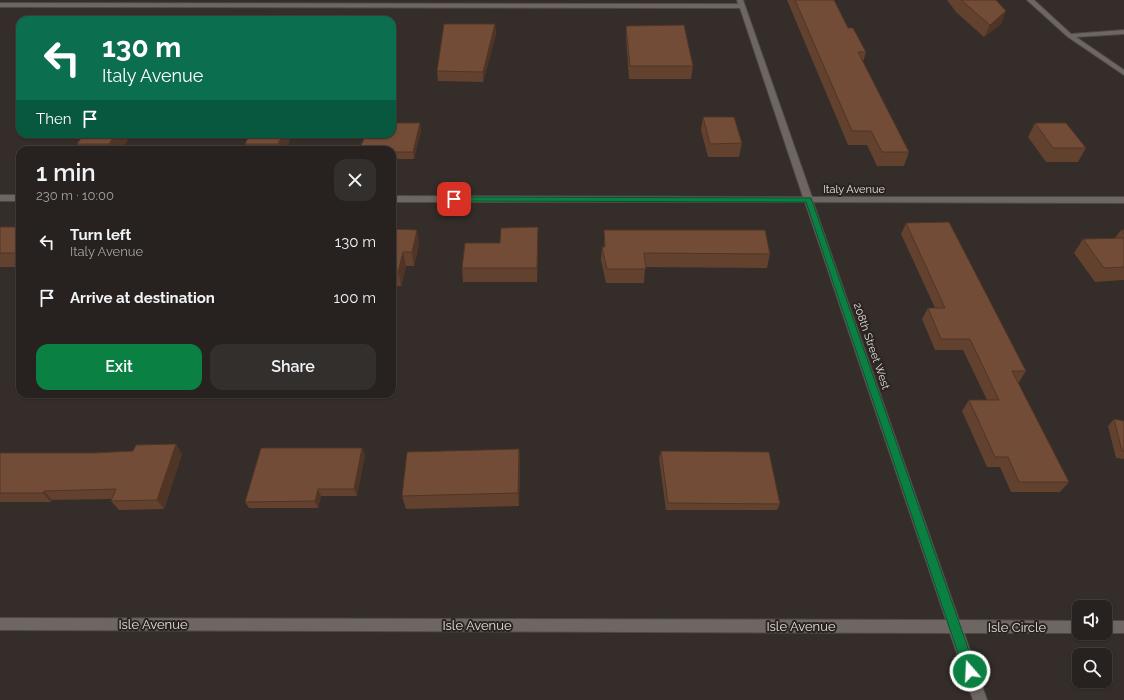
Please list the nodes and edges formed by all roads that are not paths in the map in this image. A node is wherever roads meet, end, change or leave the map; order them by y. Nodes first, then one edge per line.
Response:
1 (1030, 0) edge
2 (741, 3) edge
3 (0, 5) edge
4 (1124, 32) edge
5 (1070, 36) junction
6 (1124, 73) edge
7 (0, 198) edge
8 (16, 198) edge
9 (396, 199) edge
10 (809, 200) junction
11 (1124, 200) edge
12 (0, 624) edge
13 (955, 627) junction
14 (1072, 627) edge
15 (1112, 627) edge
16 (1124, 627) edge
17 (980, 700) edge

1 - 5 street
2 - 3 street
2 - 10 street, 208th Street West
4 - 5 street
5 - 6 street
7 - 8 street
9 - 10 street, Italy Avenue
10 - 11 street, Italy Avenue
10 - 13 street, 208th Street West
12 - 13 street, Isle Avenue
13 - 14 street, Isle Circle
13 - 17 street, 208th Street West
15 - 16 street

